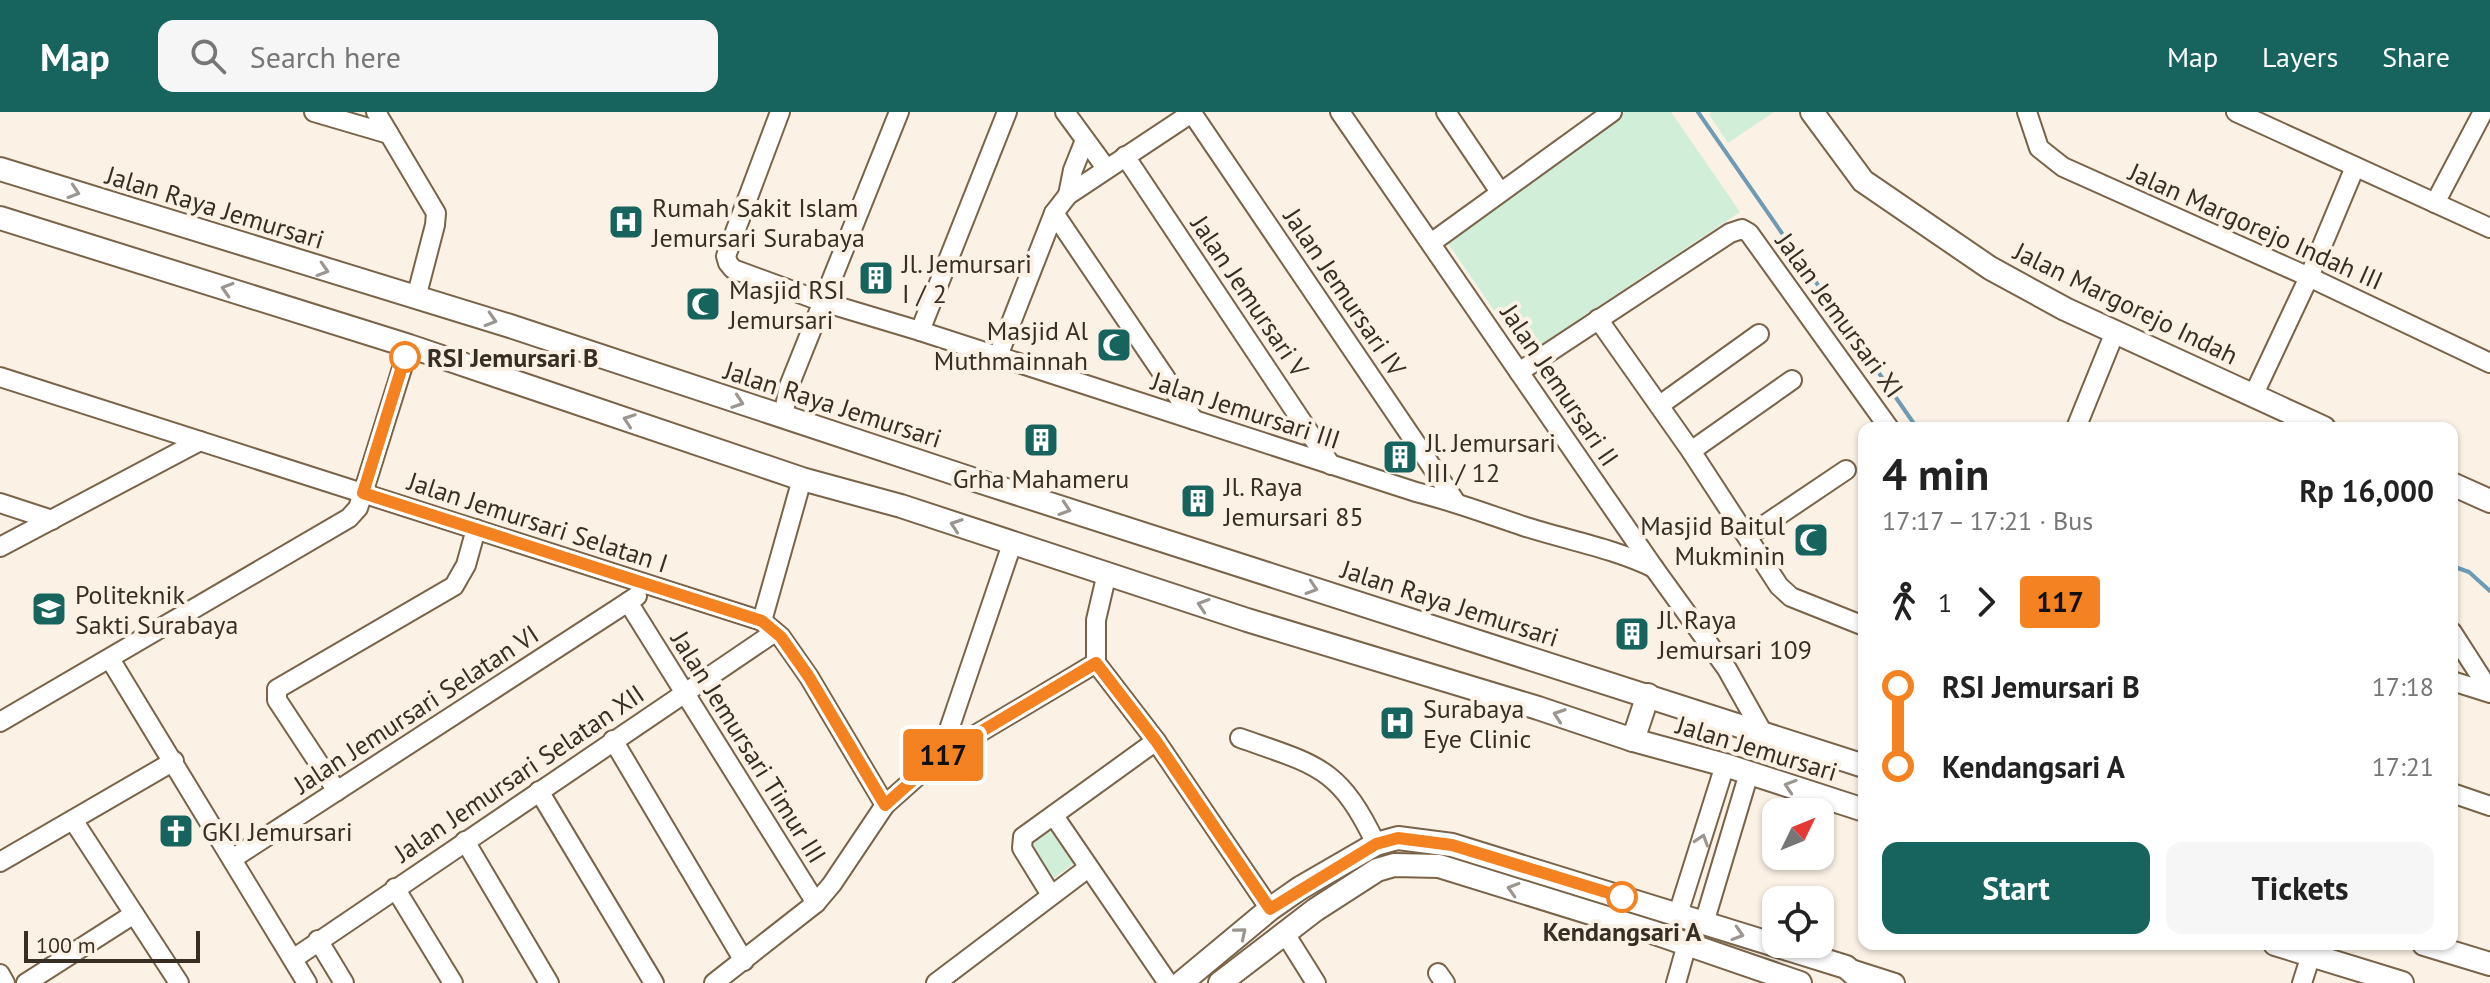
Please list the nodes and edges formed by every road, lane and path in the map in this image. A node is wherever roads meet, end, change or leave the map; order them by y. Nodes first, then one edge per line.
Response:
1 (314, 112) edge
2 (376, 112) edge
3 (780, 112) edge
4 (899, 112) edge
5 (1007, 112) edge
6 (1065, 112) edge
7 (1193, 112) edge
8 (1340, 112) edge
9 (1446, 112) edge
10 (1612, 112) edge
11 (1812, 112) edge
12 (2027, 112) edge
13 (2236, 112) edge
14 (2483, 112) edge
15 (2490, 121) edge
16 (389, 134) junction
17 (1085, 140) junction
18 (1125, 156) junction
19 (2355, 167) junction
20 (1106, 168) junction
21 (0, 169) edge
22 (1500, 192) junction
23 (1068, 195) junction
24 (2435, 203) junction
25 (1054, 213) junction
26 (0, 218) edge
27 (2490, 228) edge
28 (1431, 243) junction
29 (2309, 277) junction
30 (416, 298) junction
31 (823, 302) junction
32 (1598, 319) junction
33 (920, 331) junction
34 (2115, 332) junction
35 (1759, 334) dead end
36 (409, 346) junction
37 (998, 356) junction
38 (2490, 363) edge
39 (1519, 372) junction
40 (0, 377) edge
41 (1792, 380) dead end
42 (2253, 396) junction
43 (1660, 405) junction
44 (783, 417) junction
45 (1194, 420) junction
46 (1885, 422) edge
47 (2078, 422) edge
48 (2311, 422) edge
49 (200, 441) junction
50 (1691, 451) junction
51 (1331, 465) junction
52 (1846, 470) dead end
53 (802, 479) junction
54 (2458, 487) edge
55 (363, 493) junction
56 (1455, 501) junction
57 (2490, 501) edge
58 (0, 503) edge
59 (52, 520) junction
60 (476, 529) junction
61 (1748, 536) junction
62 (1012, 544) junction
63 (0, 547) edge
64 (1654, 568) junction
65 (1107, 573) junction
66 (651, 585) junction
67 (628, 602) junction
68 (1858, 624) edge
69 (773, 630) junction
70 (2458, 641) edge
71 (110, 659) junction
72 (1096, 663) junction
73 (2458, 683) edge
74 (1735, 687) junction
75 (684, 692) junction
76 (2490, 692) edge
77 (1648, 695) junction
78 (1702, 713) junction
79 (0, 722) edge
80 (1764, 735) junction
81 (1240, 738) dead end
82 (613, 740) junction
83 (1633, 740) junction
84 (1156, 741) junction
85 (940, 756) junction
86 (174, 761) junction
87 (1858, 764) edge
88 (1725, 765) junction
89 (1749, 773) junction
90 (337, 791) junction
91 (539, 791) junction
92 (2458, 795) edge
93 (885, 805) junction
94 (2490, 806) edge
95 (1858, 808) edge
96 (1054, 816) junction
97 (73, 820) junction
98 (465, 841) junction
99 (1376, 844) junction
100 (232, 859) junction
101 (0, 862) edge
102 (1088, 868) junction
103 (1566, 879) junction
104 (395, 888) junction
105 (1300, 888) junction
106 (1051, 895) junction
107 (816, 903) junction
108 (1556, 903) junction
109 (1270, 909) junction
110 (1315, 910) junction
111 (134, 914) junction
112 (1678, 914) junction
113 (1704, 923) junction
114 (1284, 932) junction
115 (318, 940) junction
116 (1687, 944) junction
117 (2295, 950) edge
118 (2444, 950) edge
119 (2311, 955) junction
120 (293, 959) junction
121 (744, 961) junction
122 (2490, 964) edge
123 (1846, 967) junction
124 (0, 974) edge
125 (177, 982) edge
126 (5, 983) edge
127 (26, 983) edge
128 (307, 983) edge
129 (344, 983) edge
130 (453, 983) edge
131 (549, 983) edge
132 (654, 983) edge
133 (714, 983) edge
134 (936, 983) edge
135 (1168, 983) edge
136 (1181, 983) edge
137 (1220, 983) edge
138 (1316, 983) edge
139 (1676, 983) edge
140 (1800, 983) edge
141 (1864, 983) edge
142 (1895, 983) edge
143 (2302, 983) edge
144 (2402, 983) edge

1 - 16 street
2 - 16 street
3 - 31 street, Jalan Jemursari III
4 - 31 street
5 - 33 street
6 - 17 street
7 - 18 street
7 - 56 street, Jalan Jemursari IV
8 - 28 street, Jalan Jemursari II
9 - 22 street
10 - 22 street
11 - 34 main road, Jalan Margorejo Indah
12 - 29 street, Jalan Margorejo Indah III
13 - 19 street
14 - 15 street
14 - 24 street
16 - 30 street
17 - 20 street
17 - 23 street
18 - 20 street
18 - 51 street, Jalan Jemursari V
19 - 24 street
19 - 29 street
20 - 23 street
21 -> 30 main road, Jalan Raya Jemursari
22 - 28 street
23 - 25 street
24 - 27 street
25 - 37 street
25 - 45 street
36 -> 26 main road
28 - 39 street, Jalan Jemursari II
29 - 38 street, Jalan Margorejo Indah III
29 - 42 street
30 -> 44 main road, Jalan Raya Jemursari
31 - 33 street, Jalan Jemursari III
31 - 44 street
32 - 39 street
32 - 43 street
32 - 46 street, Jalan Jemursari XI
33 - 37 street, Jalan Jemursari III
34 - 42 main road, Jalan Margorejo Indah
34 - 47 street
35 - 43 street
53 -> 36 main road
36 - 55 street
37 - 45 street, Jalan Jemursari III
39 - 64 street, Jalan Jemursari II
40 - 49 street, Jalan Jemursari Selatan I
41 - 50 street
42 - 48 main road, Jalan Margorejo Indah
43 - 50 street
44 -> 77 main road, Jalan Raya Jemursari
45 - 51 street, Jalan Jemursari III
49 - 55 street, Jalan Jemursari Selatan I
49 - 59 street
50 - 61 street
51 - 56 street, Jalan Jemursari III
52 - 61 street
62 -> 53 main road
53 - 69 street
54 - 57 main road
55 - 60 street, Jalan Jemursari Selatan I
55 - 71 street
56 - 64 street, Jalan Jemursari III
58 - 59 street
59 - 63 street
60 - 66 street, Jalan Jemursari Selatan I
60 - 90 street
61 - 68 street
62 - 65 main road
62 - 85 street
64 - 74 street, Jalan Jemursari II
65 - 72 street
83 -> 65 main road
66 - 67 street
66 - 69 street, Jalan Jemursari Selatan I
67 - 75 street, Jalan Jemursari Timur III
67 - 90 street, Jalan Jemursari Selatan VI
69 - 75 street, Jalan Jemursari Selatan XII
69 - 93 street
70 - 76 street
71 - 79 street
71 - 86 street
72 - 84 street
72 - 85 street
73 - 76 street
74 - 78 street
74 - 80 street, Jalan Jemursari II
75 - 82 street, Jalan Jemursari Selatan XII
75 - 107 street, Jalan Jemursari Timur III
77 - 78 main road, Jalan Jemursari
77 - 83 main road
78 - 80 main road, Jalan Jemursari
80 - 87 main road, Jalan Jemursari
81 - 99 street
82 - 91 street, Jalan Jemursari Selatan XII
82 - 121 street
83 - 88 main road, Jalan Jemursari
84 - 96 street
84 - 109 street
85 - 93 street
86 - 97 street
86 - 100 street
88 - 89 main road, Jalan Jemursari
112 -> 88 street
95 -> 89 main road, Jalan Jemursari
89 - 113 street
90 - 100 street, Jalan Jemursari Selatan VI
91 - 98 street, Jalan Jemursari Selatan XII
91 - 132 street
92 - 94 street
93 - 107 street
96 - 102 street
96 - 106 street
97 - 101 street
97 - 111 street
98 - 104 street, Jalan Jemursari Selatan XII
98 - 131 street
99 - 103 main road
99 - 105 main road
100 - 120 street
102 - 106 street
102 - 135 street
103 - 108 main road
103 - 112 main road
104 - 115 street, Jalan Jemursari Selatan XII
104 - 130 street
105 - 109 main road
105 - 110 main road
106 - 134 street
107 - 121 street
108 -> 110 main road
108 - 116 main road
136 -> 109 main road
110 - 114 main road
111 - 125 street
111 - 127 street
112 - 113 main road
113 -> 123 main road
114 - 137 main road
114 - 138 street
115 - 120 street, Jalan Jemursari Selatan XII
115 - 129 street
116 - 139 street
116 - 140 main road
117 - 119 main road
118 - 122 main road
119 - 143 street
119 - 144 main road
120 - 128 street
121 - 133 street
123 - 141 main road
123 - 142 street
124 - 126 street

